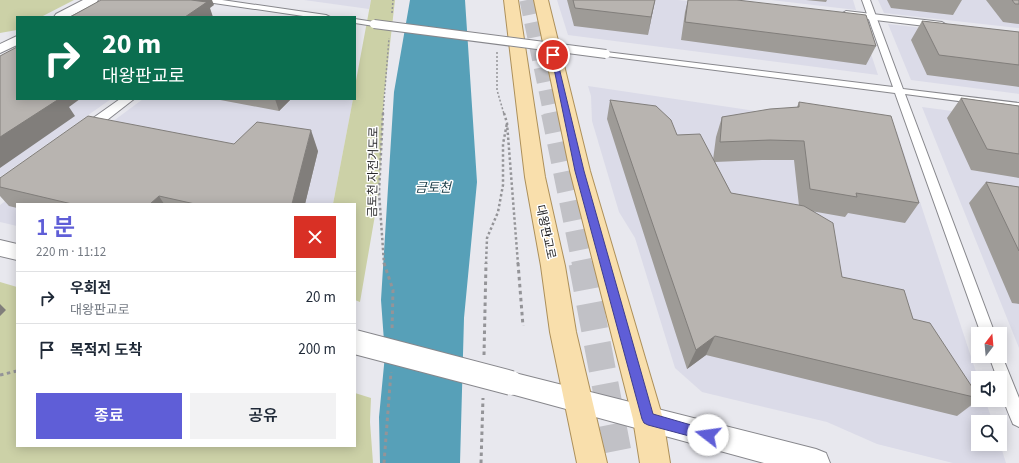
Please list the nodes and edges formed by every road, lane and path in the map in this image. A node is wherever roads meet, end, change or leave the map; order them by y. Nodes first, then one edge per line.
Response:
1 (92, 0) edge
2 (207, 0) edge
3 (394, 0) edge
4 (511, 0) edge
5 (541, 0) edge
6 (866, 0) edge
7 (839, 13) edge
8 (62, 16) edge
9 (319, 16) edge
10 (391, 19) dead end
11 (356, 21) edge
12 (948, 26) edge
13 (390, 31) dead end
14 (498, 52) dead end
15 (900, 90) junction
16 (127, 100) edge
17 (1019, 106) edge
18 (507, 123) junction
19 (70, 140) edge
20 (0, 248) edge
21 (16, 252) edge
22 (523, 326) dead end
23 (985, 327) edge
24 (392, 336) dead end
25 (356, 342) edge
26 (484, 362) dead end
27 (999, 363) edge
28 (391, 366) dead end
29 (16, 371) edge
30 (0, 375) edge
31 (483, 393) dead end
32 (578, 400) junction
33 (648, 419) junction
34 (1019, 419) edge
35 (384, 463) edge
36 (481, 463) edge
37 (592, 463) edge
38 (655, 463) edge
39 (816, 463) edge

1 - 8 street
2 - 9 street
3 - 10 path
4 - 32 main road, 대왕판교로
5 - 33 main road
6 - 15 street
7 - 12 street
11 - 15 street, bridge
13 - 24 path, 금토천 자전거도로
14 - 18 path
15 - 17 street
15 - 23 street
16 - 19 street
18 - 22 path
18 - 26 path
20 - 21 street
25 - 32 street, bridge
27 - 34 street
28 - 35 path
29 - 30 path
31 - 36 path
32 - 33 street
32 - 37 main road, 대왕판교로
33 - 38 main road
33 - 39 street

